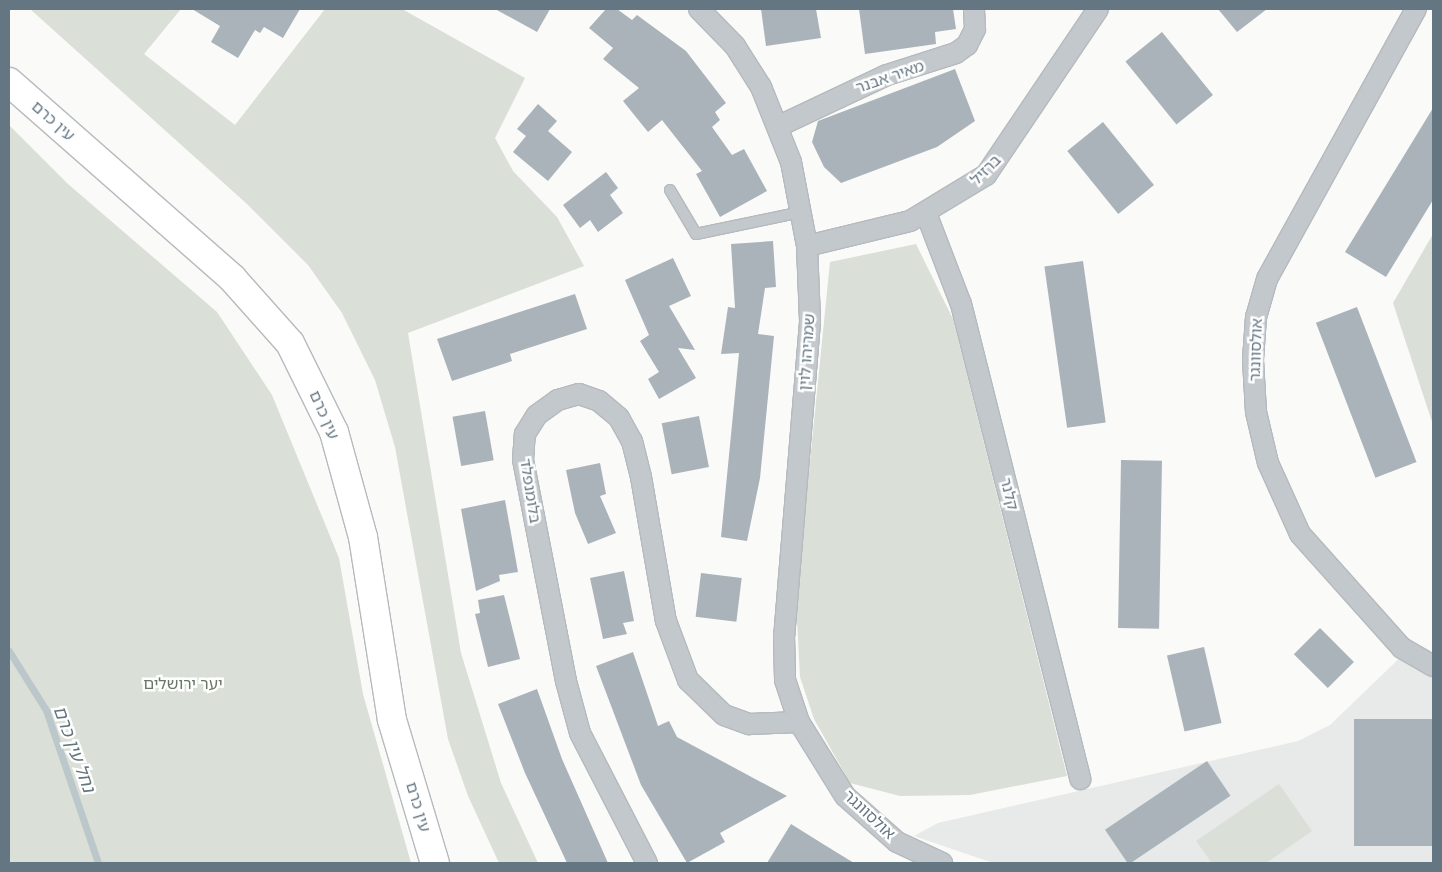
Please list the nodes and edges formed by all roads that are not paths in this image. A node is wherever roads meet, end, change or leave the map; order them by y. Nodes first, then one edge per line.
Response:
1 (698, 9) edge
2 (974, 9) edge
3 (1098, 9) edge
4 (1416, 9) edge
5 (9, 82) edge
6 (779, 126) junction
7 (670, 190) dead end
8 (801, 212) junction
9 (926, 213) junction
10 (807, 246) junction
11 (1433, 666) edge
12 (799, 722) junction
13 (1080, 779) dead end
14 (435, 863) edge
15 (647, 863) edge
16 (942, 863) edge

1 - 6 street, שמריהו לוין
2 - 6 street, מאיר אבנר
3 - 9 street, ברזיל
4 - 11 street, אולסוונגר
5 - 14 main road, עין כרם
6 - 8 street, שמריהו לוין
7 - 8 lane
8 - 10 street, שמריהו לוין
9 - 10 street, ברזיל
9 - 13 street, קלנר
10 - 12 street, שמריהו לוין
12 - 15 street, בלומנפלד
12 - 16 street, אולסוונגר

